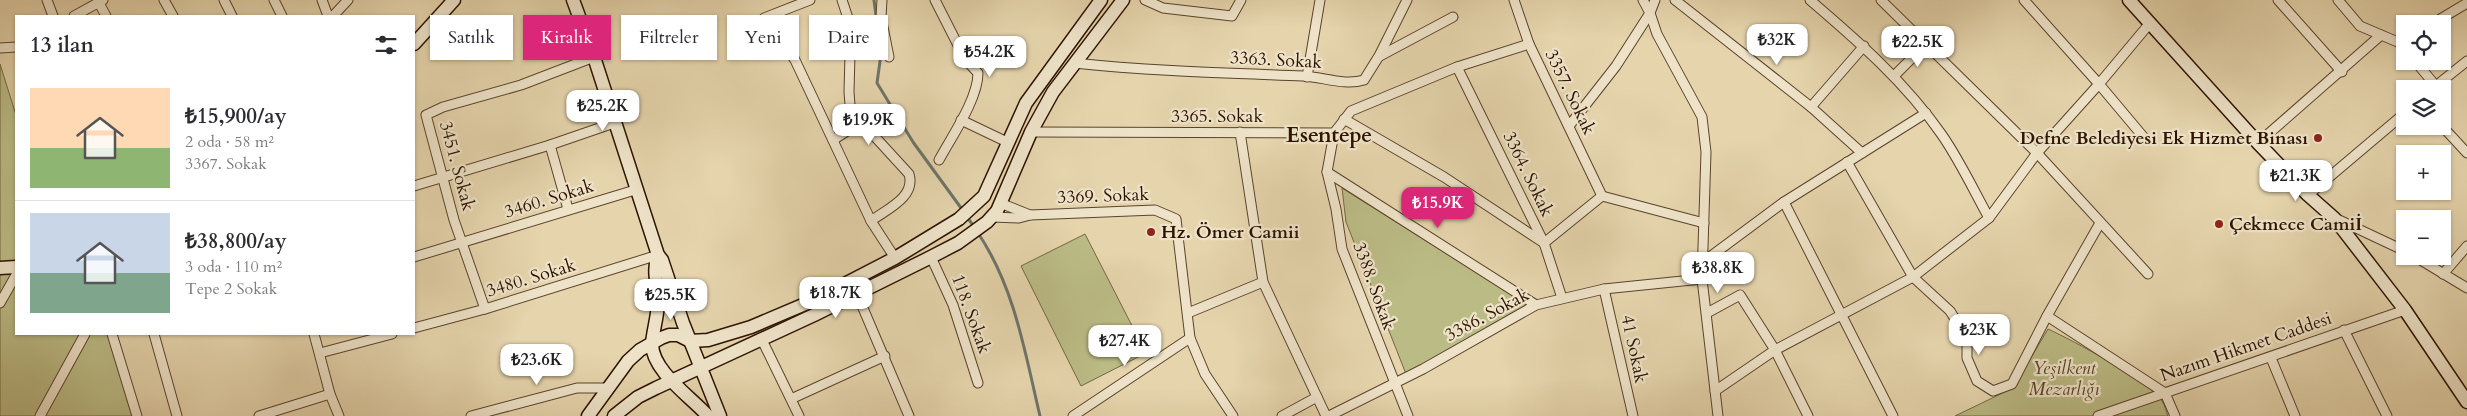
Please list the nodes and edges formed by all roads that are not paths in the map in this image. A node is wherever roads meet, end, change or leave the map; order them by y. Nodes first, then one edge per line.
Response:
1 (47, 0) edge
2 (164, 0) edge
3 (224, 0) edge
4 (274, 0) edge
5 (322, 0) edge
6 (348, 0) edge
7 (454, 0) edge
8 (573, 0) edge
9 (810, 0) edge
10 (842, 0) edge
11 (882, 0) edge
12 (935, 0) edge
13 (1101, 0) edge
14 (1123, 0) edge
15 (1145, 0) edge
16 (1241, 0) edge
17 (1320, 0) edge
18 (1406, 0) edge
19 (1514, 0) edge
20 (1643, 0) edge
21 (1655, 0) edge
22 (1675, 0) edge
23 (1810, 0) edge
24 (1881, 0) edge
25 (2024, 0) edge
26 (2128, 0) edge
27 (2278, 0) edge
28 (101, 1) edge
29 (2340, 1) edge
30 (2467, 4) edge
31 (1650, 13) junction
32 (53, 15) edge
33 (76, 15) edge
34 (106, 15) edge
35 (172, 15) edge
36 (232, 15) edge
37 (282, 15) edge
38 (328, 15) edge
39 (334, 15) edge
40 (579, 15) edge
41 (2448, 15) edge
42 (1453, 17) dead end
43 (2150, 23) junction
44 (2382, 35) junction
45 (2396, 41) edge
46 (415, 43) edge
47 (1529, 44) junction
48 (1926, 44) junction
49 (15, 46) edge
50 (1864, 46) junction
51 (0, 48) edge
52 (1380, 56) junction
53 (889, 57) dead end
54 (586, 60) edge
55 (595, 60) edge
56 (2467, 61) edge
57 (1074, 63) junction
58 (1458, 67) junction
59 (2342, 72) junction
60 (1306, 76) junction
61 (1894, 76) junction
62 (2443, 80) edge
63 (2099, 84) junction
64 (1811, 108) junction
65 (1926, 113) junction
66 (1344, 119) junction
67 (961, 120) junction
68 (2396, 121) edge
69 (861, 122) junction
70 (614, 123) junction
71 (1568, 126) junction
72 (1032, 132) junction
73 (1240, 132) junction
74 (1334, 132) junction
75 (2450, 135) edge
76 (833, 140) junction
77 (2146, 140) dead end
78 (1007, 142) junction
79 (2258, 143) junction
80 (550, 145) junction
81 (1862, 153) junction
82 (2037, 153) junction
83 (2467, 153) edge
84 (939, 160) dead end
85 (1847, 162) junction
86 (1327, 172) junction
87 (443, 177) junction
88 (415, 186) edge
89 (636, 190) junction
90 (2308, 195) junction
91 (1602, 196) junction
92 (1784, 202) junction
93 (1000, 203) junction
94 (568, 209) junction
95 (1030, 215) junction
96 (1989, 218) junction
97 (2334, 218) junction
98 (990, 219) junction
99 (871, 221) junction
100 (1704, 223) junction
101 (2100, 223) junction
102 (463, 242) junction
103 (1544, 243) junction
104 (2467, 246) edge
105 (2396, 247) edge
106 (658, 255) junction
107 (415, 257) edge
108 (931, 257) junction
109 (896, 258) junction
110 (1703, 262) junction
111 (2428, 265) edge
112 (15, 267) edge
113 (0, 268) edge
114 (2148, 274) dead end
115 (2443, 274) junction
116 (15, 277) edge
117 (1913, 278) junction
118 (1702, 279) junction
119 (1263, 282) junction
120 (2467, 288) edge
121 (1604, 289) junction
122 (857, 294) junction
123 (1562, 298) junction
124 (0, 303) edge
125 (1536, 305) junction
126 (485, 309) junction
127 (2405, 310) junction
128 (1188, 313) junction
129 (1707, 313) junction
130 (1842, 313) junction
131 (2047, 316) junction
132 (415, 328) edge
133 (2344, 330) junction
134 (84, 335) edge
135 (112, 335) edge
136 (154, 335) edge
137 (314, 335) edge
138 (388, 335) edge
139 (761, 338) junction
140 (1190, 338) junction
141 (690, 341) junction
142 (652, 342) junction
143 (1775, 350) junction
144 (320, 353) junction
145 (885, 356) junction
146 (2272, 358) junction
147 (700, 365) junction
148 (672, 379) junction
149 (978, 383) dead end
150 (1393, 383) junction
151 (608, 388) junction
152 (1715, 391) junction
153 (2166, 393) junction
154 (330, 394) junction
155 (1317, 397) junction
156 (791, 398) junction
157 (2467, 402) edge
158 (40, 416) edge
159 (136, 416) edge
160 (177, 416) edge
161 (259, 416) edge
162 (339, 416) edge
163 (471, 416) edge
164 (588, 416) edge
165 (614, 416) edge
166 (708, 416) edge
167 (720, 416) edge
168 (799, 416) edge
169 (909, 416) edge
170 (1073, 416) edge
171 (1233, 416) edge
172 (1282, 416) edge
173 (1328, 416) edge
174 (1408, 416) edge
175 (1632, 416) edge
176 (1718, 416) edge
177 (1808, 416) edge
178 (1893, 416) edge
179 (2098, 416) edge
180 (2175, 416) edge
181 (2295, 416) edge
182 (2387, 416) edge

1 - 32 street
2 - 35 street
3 - 36 street
4 - 37 street
5 - 38 street
6 - 39 street
7 - 46 main road
8 - 40 main road
9 - 76 street
10 - 69 street
11 - 53 street
12 - 67 street
13 - 78 main road
14 - 57 main road
15 - 16 street
17 - 60 street
18 - 52 street
19 - 47 street, 3357. Sokak
20 - 31 street
21 - 31 street
22 - 64 street
23 - 50 street
24 - 48 street
25 - 63 street
26 - 43 main road
27 - 59 street
28 - 33 street
28 - 34 street
29 - 44 street
30 - 41 street
31 - 71 street
31 - 100 street
42 - 52 street, 3363. Sokak
43 - 63 street
43 - 79 main road
44 - 45 street
44 - 59 street
47 - 58 street
47 - 71 street, 3357. Sokak
48 - 61 street
48 - 82 street
49 - 51 street
50 - 61 street
50 - 64 street
52 - 60 street, 3363. Sokak
54 - 87 street, 3451. Sokak
55 - 70 main road
56 - 62 street
57 - 60 street, 3363. Sokak
57 - 72 main road
58 - 66 street
58 - 103 street, 3364. Sokak
59 - 79 street
61 - 65 street
63 - 77 street
63 - 82 street
64 - 81 street
65 - 81 street
65 - 96 street
66 - 74 street
66 - 103 street
67 - 78 street
67 - 84 street
68 - 90 street
69 - 76 street
69 - 99 street
70 - 80 street
70 - 89 main road
71 - 91 street, 3357. Sokak
72 - 73 street, 3365. Sokak
72 - 93 main road
73 - 74 street, 3365. Sokak
73 - 119 street
74 - 86 street, 3388. Sokak
75 - 83 street
76 - 99 street
78 - 109 main road
79 - 90 main road
80 - 87 street
80 - 94 street
81 - 85 street
82 - 96 street
82 - 101 street
85 - 92 street
85 - 117 street
86 - 125 street
86 - 150 street, 3388. Sokak
87 - 88 street
87 - 102 street, 3451. Sokak
89 - 94 street, 3460. Sokak
89 - 106 main road
90 - 97 main road
91 - 100 street
91 - 103 street
92 - 110 street
92 - 130 street
93 - 95 street, 3369. Sokak
93 - 98 main road
94 - 102 street, 3460. Sokak
95 - 98 street, 3369. Sokak
95 - 128 street, 3369. Sokak
96 - 117 street
97 - 105 street
97 - 127 main road
98 - 108 main road
99 - 109 street
100 - 110 street
101 - 114 street
101 - 131 street
102 - 107 street, 3460. Sokak
102 - 126 street, 3451. Sokak
103 - 123 street, 3364. Sokak
104 - 115 street
106 - 126 street, 3480. Sokak
106 - 141 main road
106 - 142 main road
108 - 122 main road
108 - 149 street, 118. Sokak
109 - 141 main road
110 - 118 street
111 - 115 street
112 - 113 main road
115 - 120 street
116 - 124 street
117 - 130 street
117 - 131 street
118 - 121 street, 3386. Sokak
118 - 129 street
119 - 128 street
119 - 155 street
121 - 123 street, 3386. Sokak
121 - 175 street, 41 Sokak
122 - 139 main road
122 - 145 street
123 - 125 street, 3386. Sokak
125 - 150 street, 3386. Sokak
126 - 132 street, 3480. Sokak
127 - 133 street, Nazım Hikmet Caddesi
127 - 157 main road
128 - 140 street, 3369. Sokak
129 - 143 street
129 - 152 street
130 - 143 street
130 - 178 street
131 - 153 street
133 - 146 street, Nazım Hikmet Caddesi
133 - 182 street
134 - 158 street
135 - 159 street
136 - 160 street
137 - 144 street
138 - 144 street
139 - 147 main road
139 - 156 street
140 - 170 street
140 - 171 street, 3369. Sokak
141 - 142 main road
141 - 147 main road
142 - 148 main road
142 - 151 main road
143 - 152 street
143 - 177 street
144 - 154 street
145 - 156 street
145 - 169 street
146 - 153 street, Nazım Hikmet Caddesi
146 - 181 street
147 - 148 main road
147 - 167 main road
148 - 165 main road
148 - 166 main road
150 - 173 street, 3386. Sokak
150 - 174 street, 3388. Sokak
151 - 163 street
151 - 164 main road
152 - 176 street
153 - 179 street, Nazım Hikmet Caddesi
153 - 180 street
154 - 161 street
154 - 162 street
155 - 172 street
155 - 173 street
156 - 168 street

